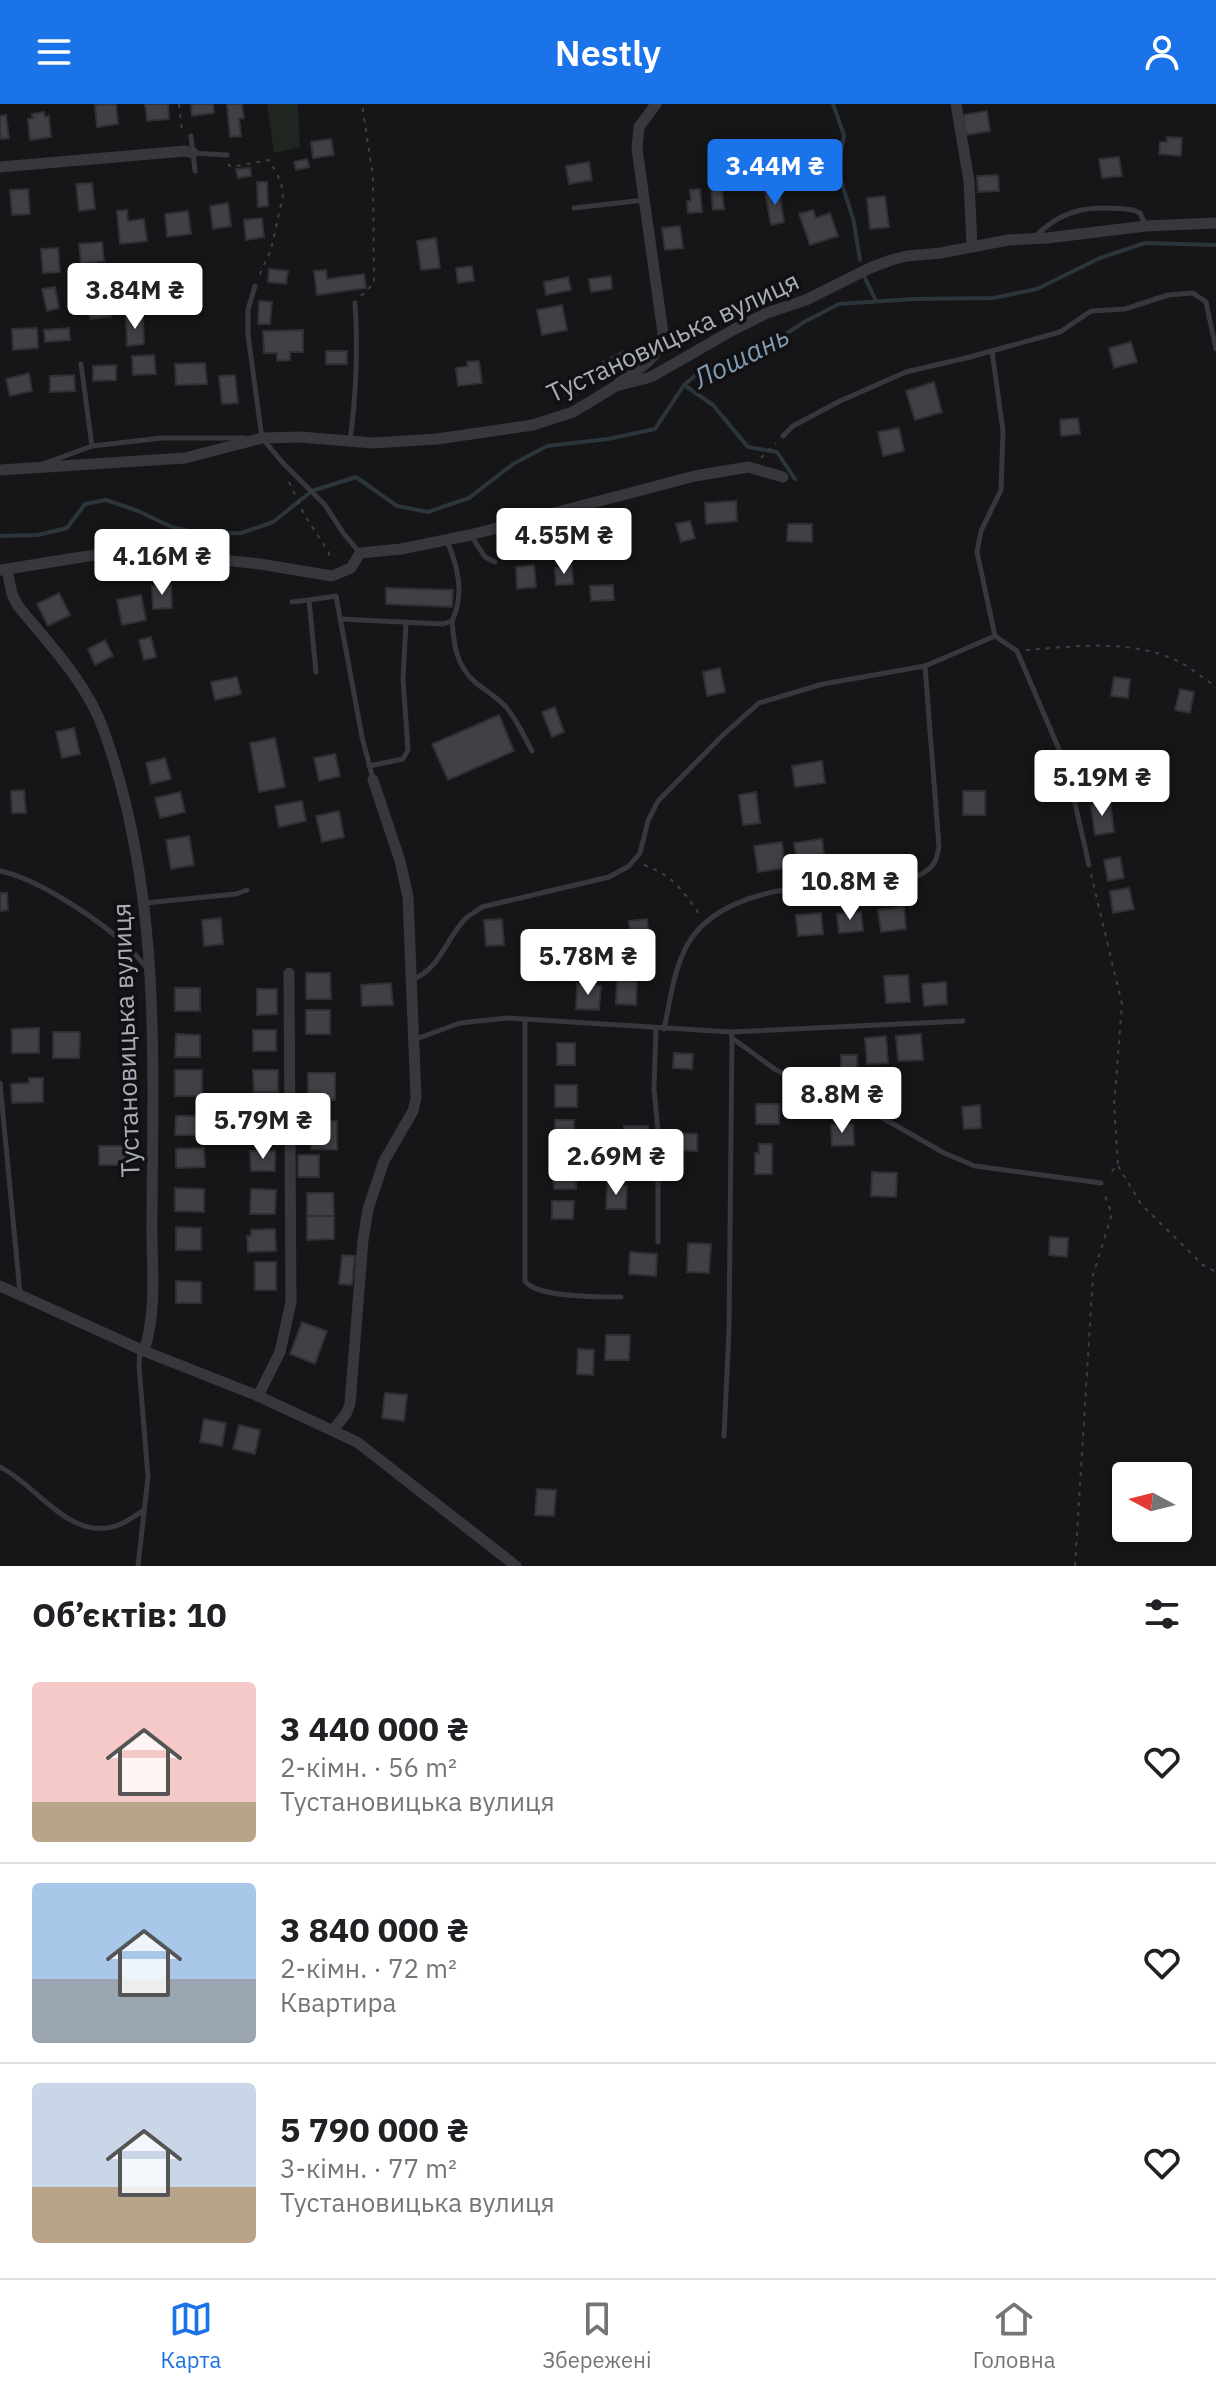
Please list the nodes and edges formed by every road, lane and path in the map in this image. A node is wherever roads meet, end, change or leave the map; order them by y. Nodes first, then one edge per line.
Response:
1 (179, 104) edge
2 (362, 104) edge
3 (656, 104) edge
4 (956, 104) edge
5 (191, 136) dead end
6 (189, 152) junction
7 (219, 155) junction
8 (227, 155) dead end
9 (0, 167) edge
10 (195, 171) dead end
11 (644, 200) junction
12 (574, 208) dead end
13 (1216, 223) edge
14 (1146, 226) junction
15 (1034, 238) junction
16 (972, 246) junction
17 (255, 286) joint
18 (355, 303) joint
19 (1216, 349) edge
20 (992, 351) junction
21 (81, 364) dead end
22 (616, 386) junction
23 (783, 436) joint
24 (262, 438) junction
25 (350, 442) junction
26 (92, 446) junction
27 (764, 456) dead end
28 (29, 468) junction
29 (0, 470) edge
30 (783, 477) dead end
31 (292, 493) dead end
32 (470, 535) junction
33 (446, 540) junction
34 (360, 553) junction
35 (495, 562) dead end
36 (4, 570) edge
37 (332, 576) junction
38 (309, 600) junction
39 (292, 602) dead end
40 (340, 619) junction
41 (452, 621) junction
42 (406, 622) junction
43 (995, 636) junction
44 (1017, 651) junction
45 (925, 666) junction
46 (316, 672) dead end
47 (1216, 687) edge
48 (532, 751) dead end
49 (369, 766) junction
50 (373, 780) joint
51 (635, 861) junction
52 (1089, 865) joint
53 (0, 871) edge
54 (247, 890) dead end
55 (145, 903) junction
56 (705, 923) junction
57 (151, 971) junction
58 (289, 973) dead end
59 (410, 981) junction
60 (525, 1019) junction
61 (963, 1021) dead end
62 (656, 1028) junction
63 (664, 1029) junction
64 (731, 1035) junction
65 (415, 1039) junction
66 (0, 1083) edge
67 (1118, 1165) junction
68 (1101, 1183) junction
69 (658, 1242) dead end
70 (1216, 1272) edge
71 (0, 1286) edge
72 (20, 1294) junction
73 (621, 1297) dead end
74 (142, 1350) junction
75 (258, 1396) junction
76 (333, 1430) junction
77 (724, 1436) dead end
78 (0, 1467) edge
79 (143, 1510) junction
80 (138, 1566) edge
81 (516, 1566) edge
82 (1075, 1566) edge

1 - 6 path
2 - 18 path
3 - 11 street
4 - 16 street
5 - 6 lane
6 - 7 lane
6 - 9 street
6 - 10 lane
7 - 8 lane
7 - 17 path
11 - 12 lane
11 - 22 street
13 - 14 street, Тустановицька вулиця
14 - 15 street, Тустановицька вулиця
14 - 15 lane
15 - 16 street, Тустановицька вулиця
16 - 22 street, Тустановицька вулиця
17 - 24 lane
18 - 25 lane
19 - 20 lane
20 - 23 lane
20 - 43 lane
21 - 26 lane
22 - 25 street, Тустановицька вулиця
23 - 27 path
24 - 25 street, Тустановицька вулиця
24 - 26 lane
24 - 28 street, Тустановицька вулиця
24 - 34 lane
26 - 28 lane
28 - 29 street, Тустановицька вулиця
30 - 32 street
31 - 37 path
32 - 33 street
32 - 35 lane
33 - 34 street
33 - 41 lane
34 - 37 street
36 - 37 street, Тустановицька вулиця
36 - 55 street, Тустановицька вулиця
38 - 39 lane
38 - 40 lane
38 - 46 lane
40 - 42 lane
40 - 49 lane
41 - 42 lane
41 - 48 lane
42 - 49 lane
43 - 44 lane
43 - 45 lane
44 - 47 path
44 - 52 lane
45 - 51 lane
45 - 56 lane
49 - 50 lane
50 - 59 street
51 - 56 path
51 - 59 lane
52 - 67 path
53 - 57 lane
54 - 55 lane
55 - 57 street, Тустановицька вулиця
56 - 63 lane
57 - 74 street, Тустановицька вулиця
58 - 75 street
59 - 65 street
60 - 62 lane
60 - 65 lane
60 - 73 lane
61 - 64 lane
62 - 63 lane
62 - 69 lane
63 - 64 lane
64 - 68 lane
64 - 77 lane
65 - 76 street
66 - 72 lane
67 - 68 path
67 - 70 path
68 - 82 path
71 - 72 street
72 - 74 street
74 - 75 street
74 - 79 lane
75 - 76 street
76 - 81 street
78 - 79 lane
79 - 80 lane

